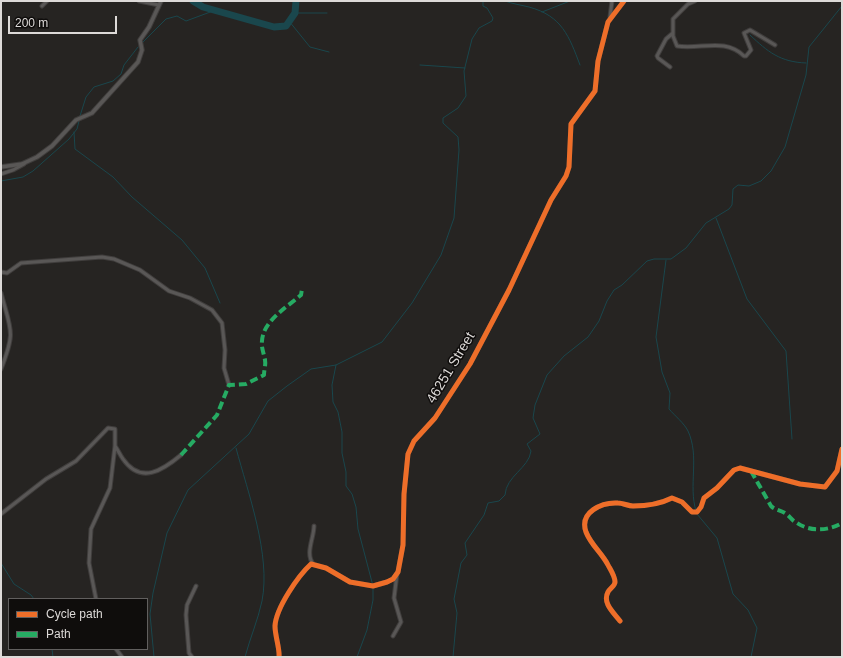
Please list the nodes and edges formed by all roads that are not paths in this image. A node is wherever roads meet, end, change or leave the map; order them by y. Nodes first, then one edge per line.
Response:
1 (47, 1) edge
2 (139, 1) edge
3 (612, 1) edge
4 (624, 1) edge
5 (694, 1) edge
6 (160, 3) edge
7 (42, 6) dead end
8 (610, 18) junction
9 (673, 33) junction
10 (775, 45) dead end
11 (670, 67) dead end
12 (27, 162) junction
13 (1, 167) edge
14 (1, 174) edge
15 (1, 272) edge
16 (1, 293) edge
17 (1, 369) edge
18 (229, 385) dead end
19 (115, 446) junction
20 (842, 449) edge
21 (181, 455) dead end
22 (1, 514) edge
23 (314, 526) dead end
24 (313, 564) junction
25 (398, 572) junction
26 (196, 586) dead end
27 (96, 598) edge
28 (620, 621) dead end
29 (393, 636) dead end
30 (189, 653) junction
31 (186, 657) edge
32 (192, 657) edge
33 (279, 657) edge

1 - 7 street
2 - 6 street
3 - 8 street
4 - 8 street, 46251 Street
5 - 9 street
6 - 12 street
8 - 25 street, 46251 Street
9 - 10 street
9 - 11 street
12 - 13 street
12 - 14 street
15 - 18 street
16 - 17 street
19 - 21 street
19 - 22 street
19 - 27 street
20 - 28 street
23 - 24 street
24 - 25 street
24 - 33 street
25 - 29 street, 46251 Street
26 - 30 street
30 - 31 street
30 - 32 street

